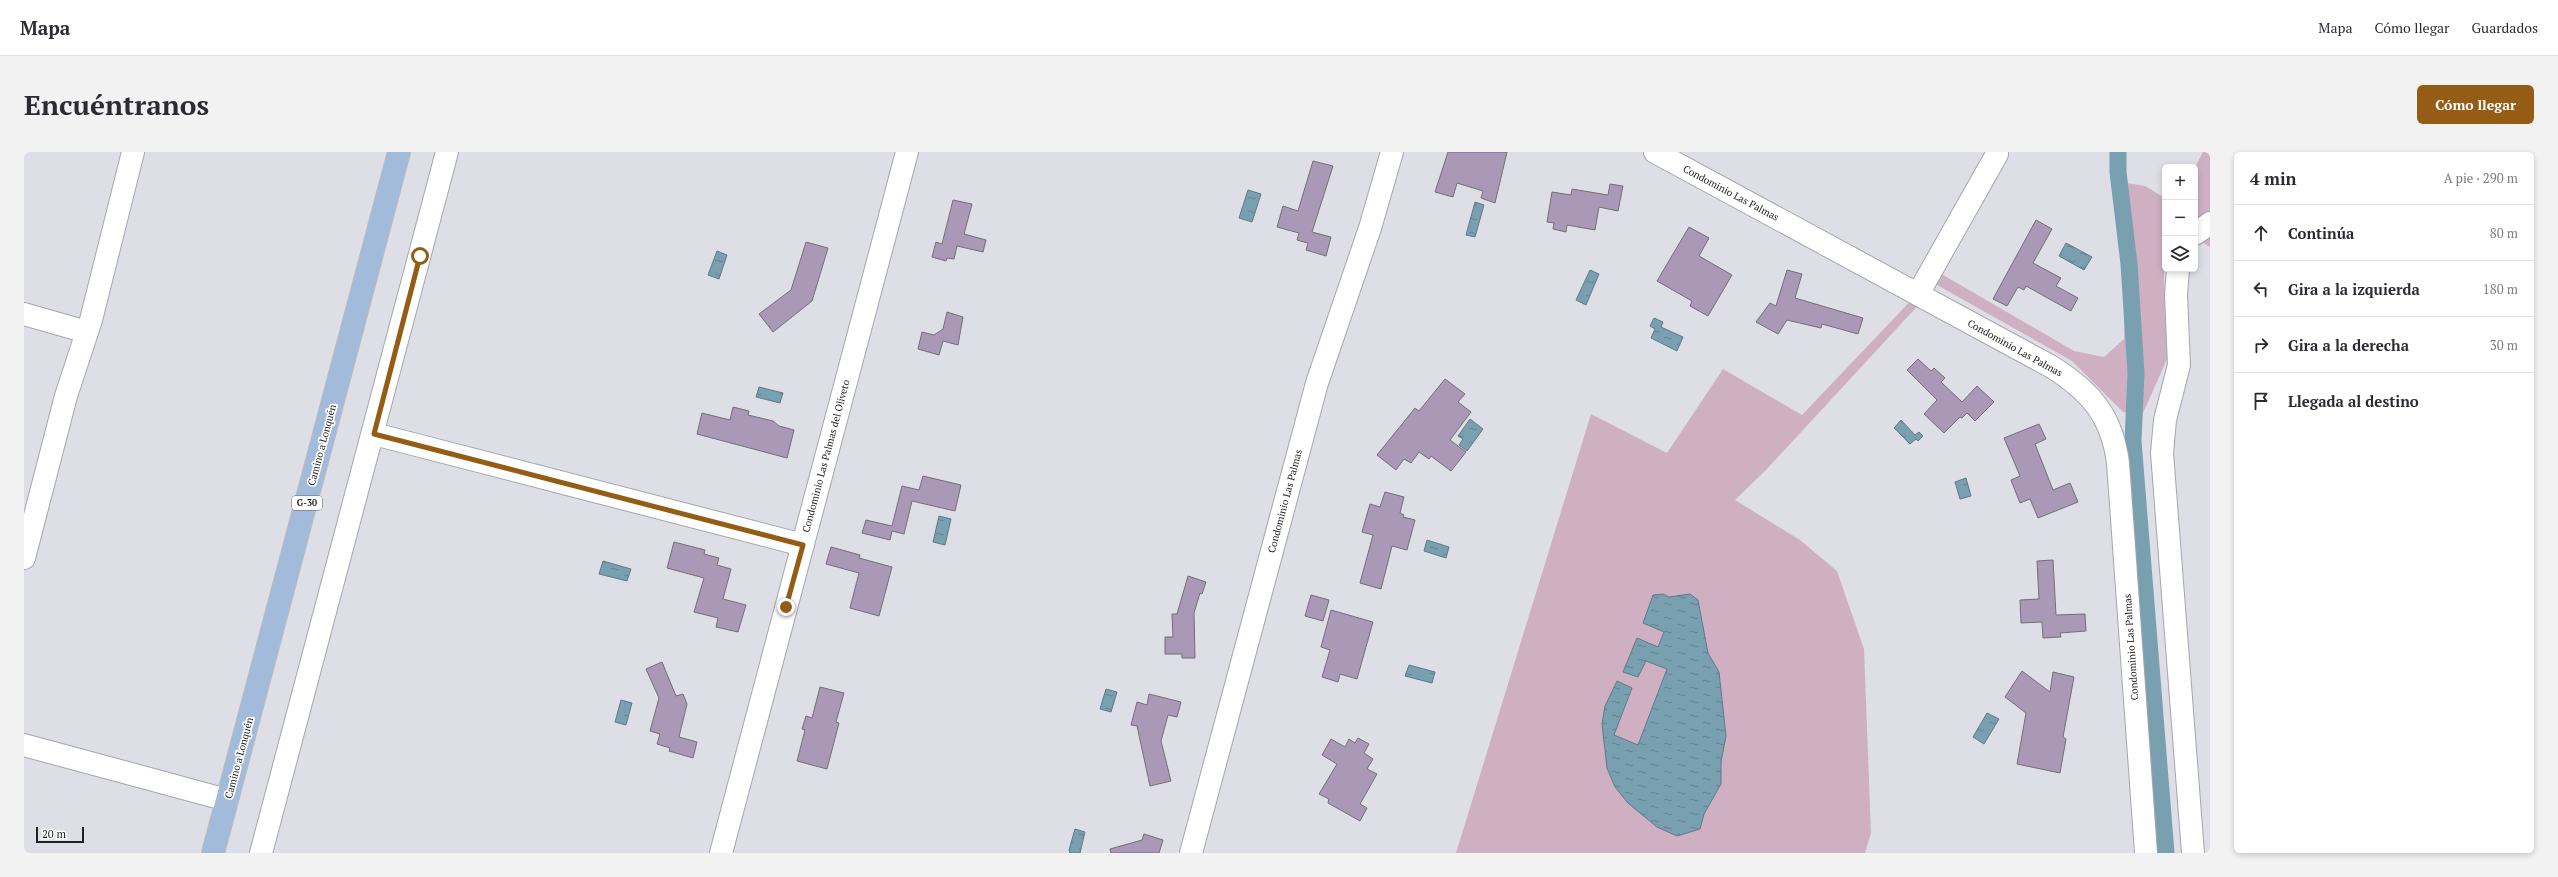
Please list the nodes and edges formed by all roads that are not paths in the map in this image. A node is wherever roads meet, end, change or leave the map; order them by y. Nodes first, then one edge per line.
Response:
1 (133, 152) edge
2 (399, 152) edge
3 (447, 152) edge
4 (907, 152) edge
5 (1392, 152) edge
6 (1655, 152) edge
7 (2002, 153) edge
8 (2210, 222) edge
9 (2198, 232) edge
10 (2178, 272) edge
11 (1918, 294) junction
12 (24, 314) edge
13 (87, 332) junction
14 (374, 434) junction
15 (803, 545) junction
16 (24, 558) edge
17 (24, 745) edge
18 (227, 800) junction
19 (213, 853) edge
20 (261, 853) edge
21 (721, 853) edge
22 (1191, 853) edge
23 (2146, 853) edge
24 (2192, 853) edge

1 - 13 street
2 - 18 main road, Camino a Lonquén / G-30
3 - 14 street
4 - 15 street, Condominio Las Palmas del Oliveto
5 - 22 street, Condominio Las Palmas
6 - 11 street, Condominio Las Palmas
7 - 11 street
8 - 9 street
10 - 24 street
11 - 23 street, Condominio Las Palmas
12 - 13 street
13 - 16 street
14 - 15 street
14 - 20 street
15 - 21 street, Condominio Las Palmas del Oliveto
17 - 18 street
18 - 19 main road, Camino a Lonquén / G-30

